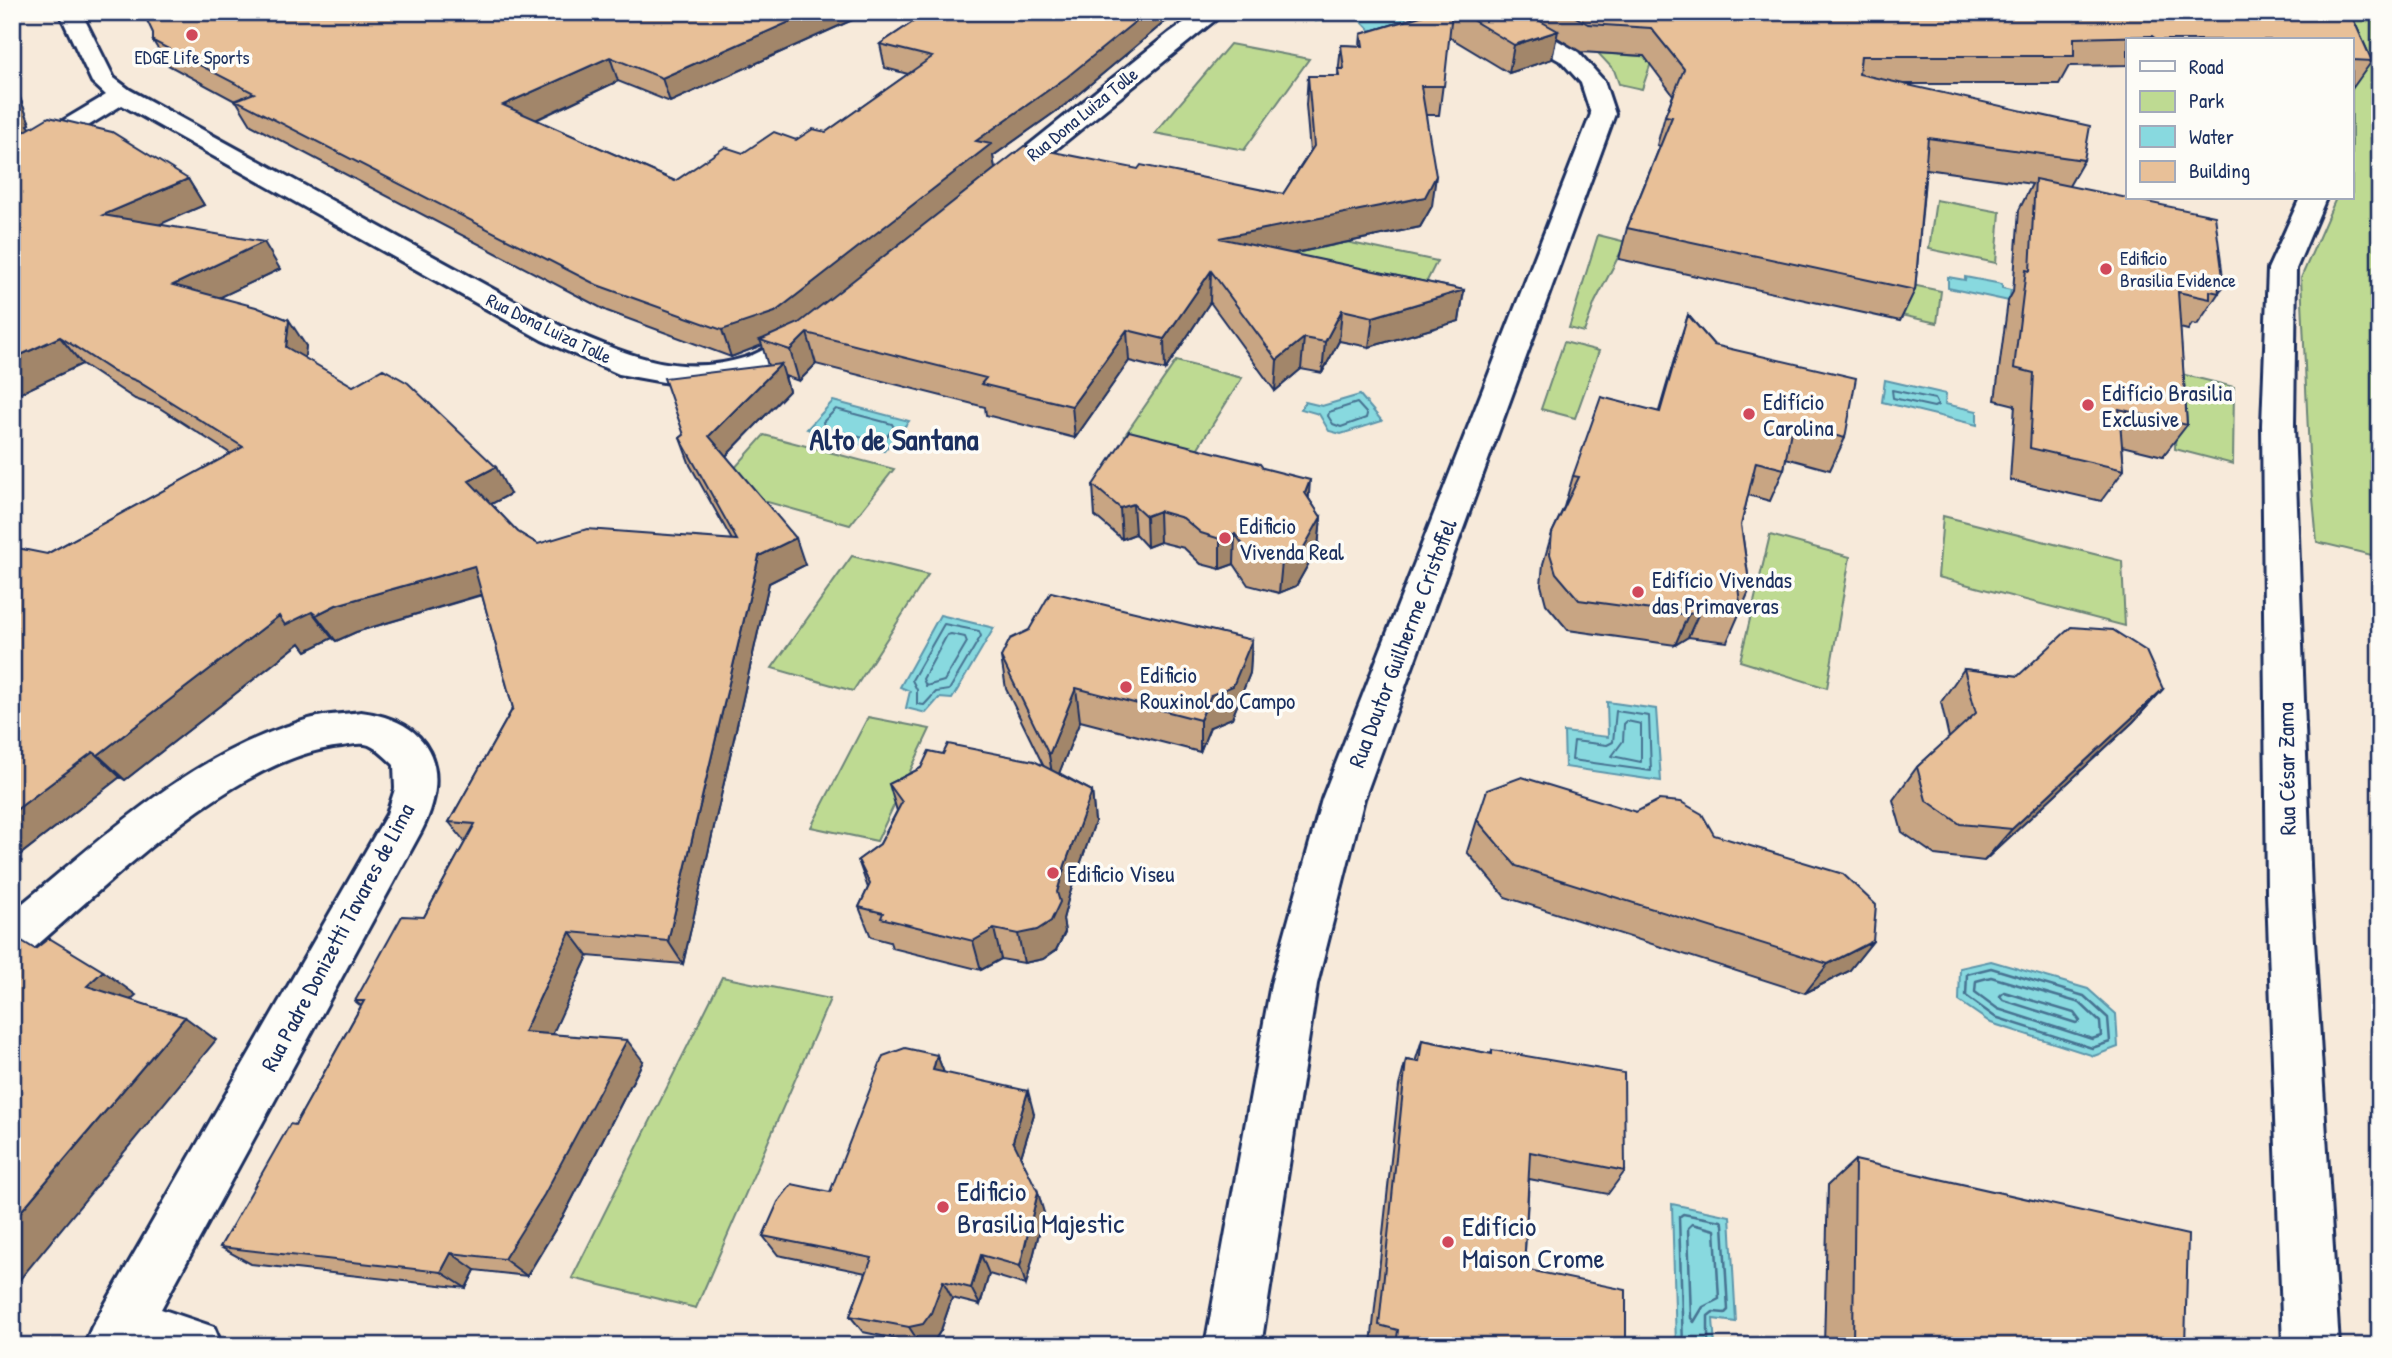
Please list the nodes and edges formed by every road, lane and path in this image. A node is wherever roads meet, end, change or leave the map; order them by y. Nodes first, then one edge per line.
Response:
1 (70, 12) edge
2 (1214, 12) edge
3 (1491, 12) edge
4 (122, 95) junction
5 (12, 162) edge
6 (2312, 200) edge
7 (976, 201) edge
8 (827, 321) edge
9 (12, 939) edge
10 (117, 1336) edge
11 (195, 1346) edge
12 (1233, 1346) edge
13 (2311, 1346) edge

1 - 4 street, Rua Dona Luiza Tolle
2 - 7 street, Rua Dona Luiza Tolle
3 - 12 street, Rua Doutor Guilherme Cristoffel
4 - 5 street
4 - 8 street, Rua Dona Luiza Tolle
6 - 13 street, Rua César Zama
9 - 10 street, Rua Padre Donizetti Tavares de Lima
10 - 11 street

